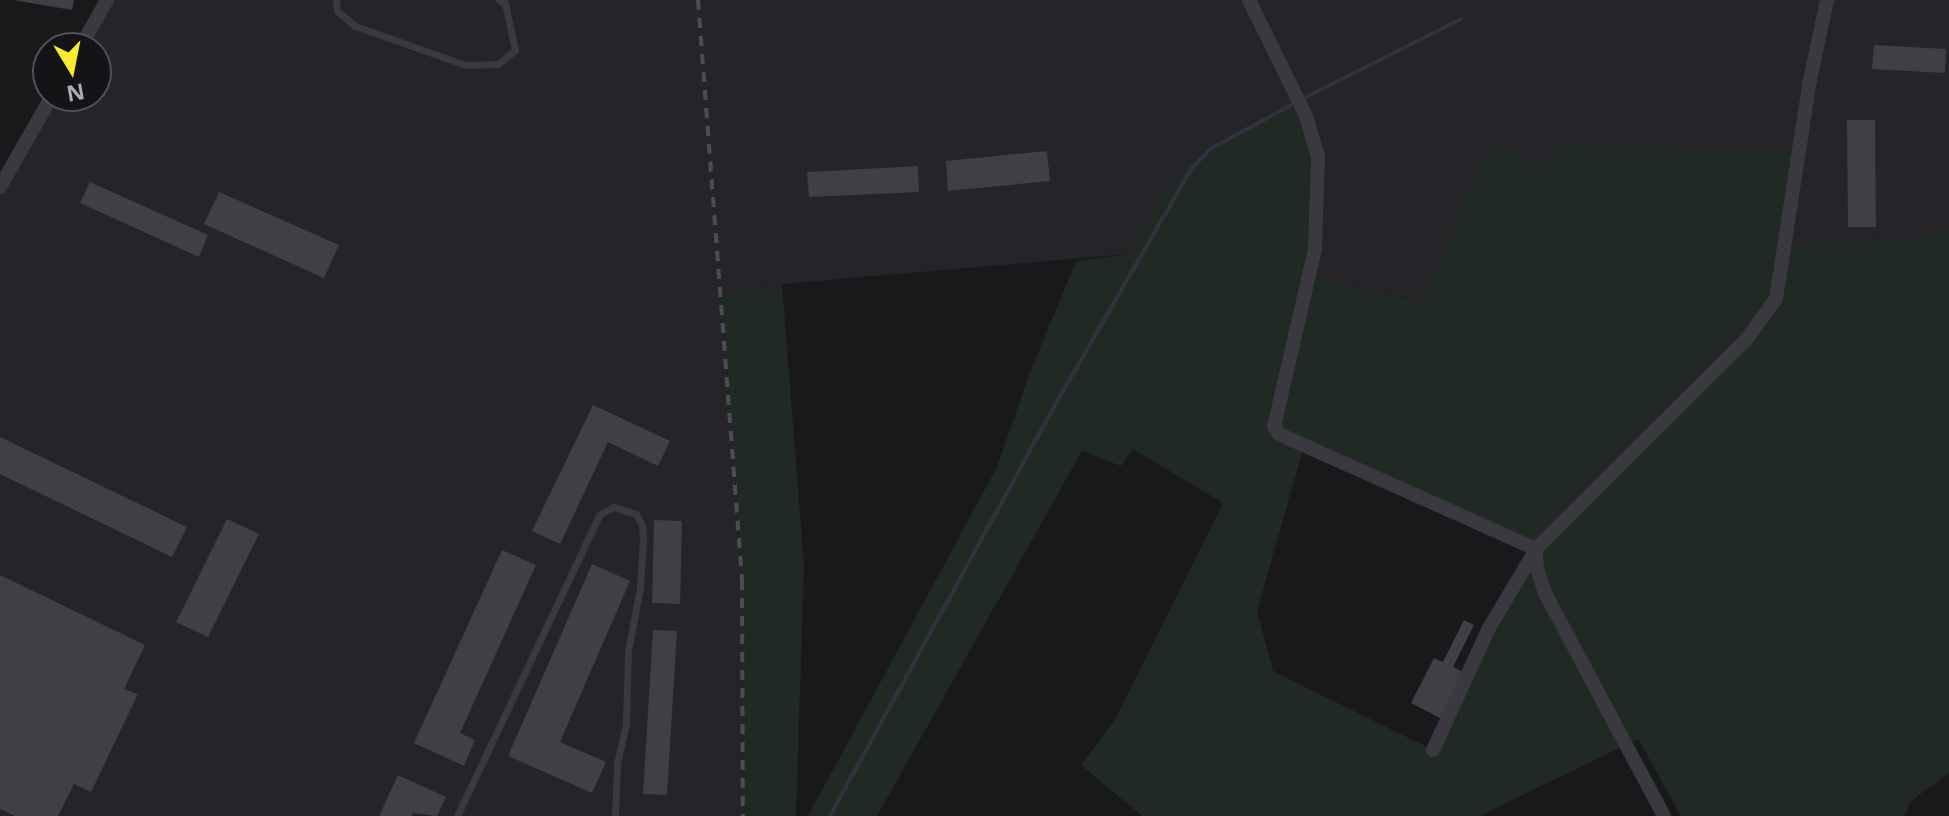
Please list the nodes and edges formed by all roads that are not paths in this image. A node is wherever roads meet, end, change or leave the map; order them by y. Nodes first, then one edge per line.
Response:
1 (107, 0) edge
2 (336, 0) edge
3 (499, 0) edge
4 (1249, 0) edge
5 (1827, 0) edge
6 (89, 32) edge
7 (41, 112) edge
8 (6, 166) edge
9 (0, 187) edge
10 (1536, 549) junction
11 (1433, 750) dead end
12 (457, 816) edge
13 (615, 816) edge
14 (1664, 816) edge

1 - 6 street
2 - 3 lane
4 - 10 street
5 - 10 street
7 - 8 street
8 - 9 street
10 - 11 street
10 - 14 street
12 - 13 lane

